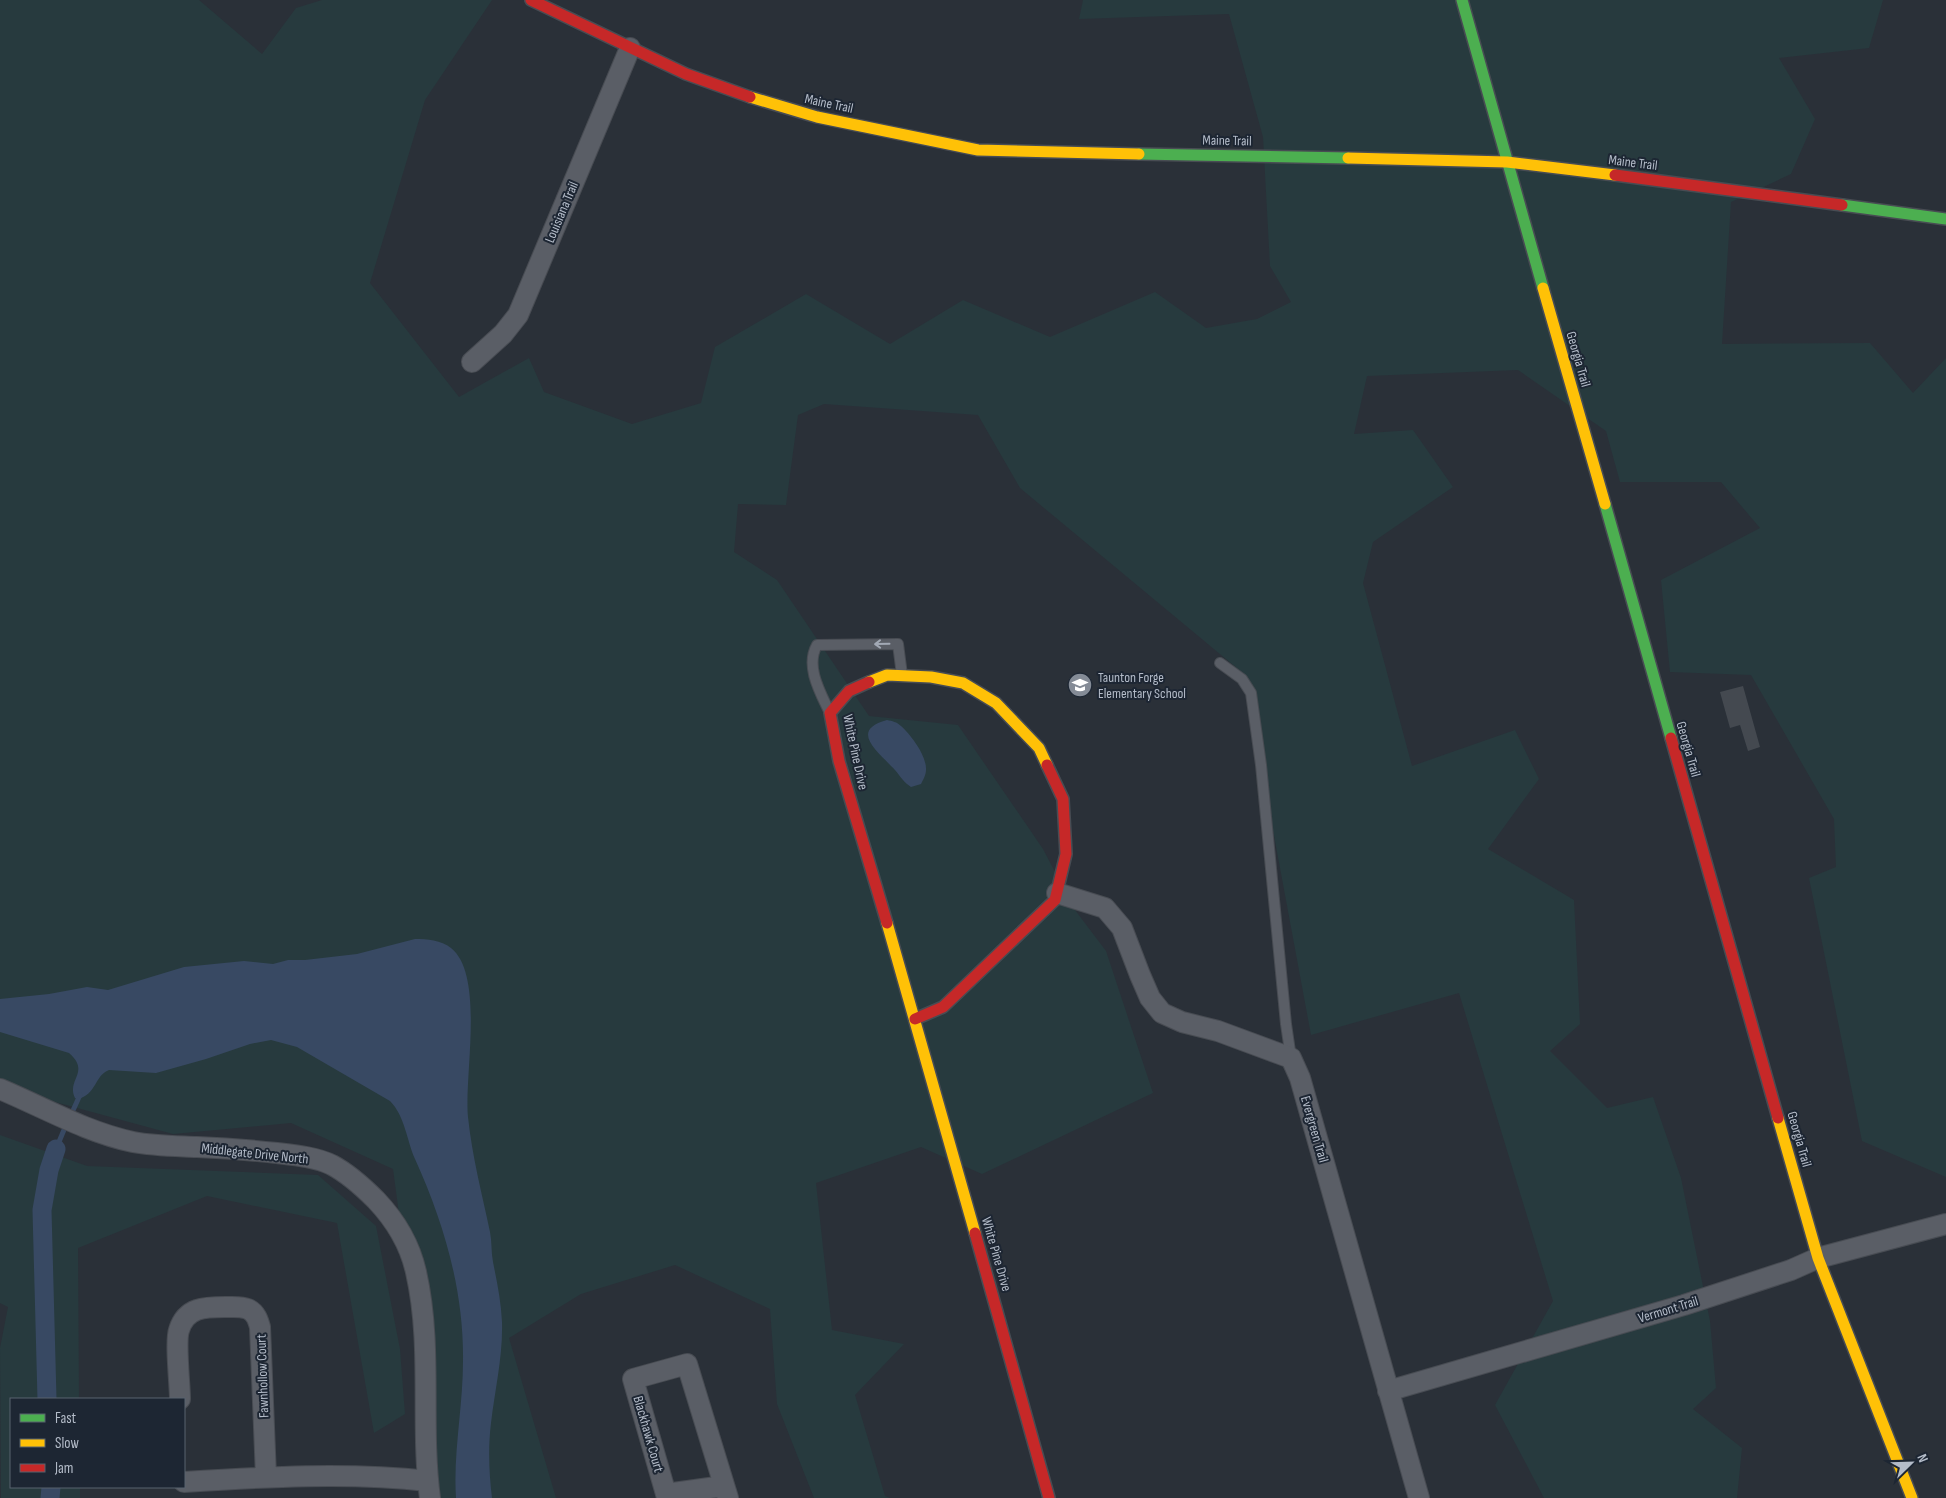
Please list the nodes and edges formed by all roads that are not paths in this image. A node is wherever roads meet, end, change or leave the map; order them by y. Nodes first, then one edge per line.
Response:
1 (531, 0) edge
2 (1462, 0) edge
3 (630, 48) junction
4 (1507, 162) junction
5 (1946, 219) edge
6 (472, 362) dead end
7 (1220, 663) dead end
8 (902, 676) junction
9 (830, 713) junction
10 (1057, 893) junction
11 (915, 1019) junction
12 (1291, 1058) junction
13 (0, 1089) edge
14 (1946, 1224) edge
15 (1818, 1258) junction
16 (1388, 1391) junction
17 (180, 1398) edge
18 (266, 1477) junction
19 (185, 1482) edge
20 (429, 1490) edge
21 (726, 1492) edge
22 (1049, 1498) edge
23 (1418, 1498) edge
24 (1912, 1498) edge

1 - 3 street, Maine Trail
2 - 4 street, Georgia Trail
3 - 4 street, Maine Trail
3 - 6 street, Louisiana Trail
4 - 5 street, Maine Trail
4 - 15 street, Georgia Trail
7 - 12 lane
8 - 9 street, White Pine Drive
8 -> 9 lane
8 - 10 street, White Pine Drive
9 - 11 street, White Pine Drive
10 - 11 street, White Pine Drive
10 - 12 street
11 - 22 street, White Pine Drive
12 - 16 street, Evergreen Trail
13 - 20 street, Middlegate Drive North
14 - 15 street, Vermont Trail
15 - 16 street, Vermont Trail
15 - 24 street, Georgia Trail
16 - 23 street, Evergreen Trail
17 - 18 street, Fawnhollow Court
18 - 19 street
18 - 20 street
21 - 21 street, Blackhawk Court

